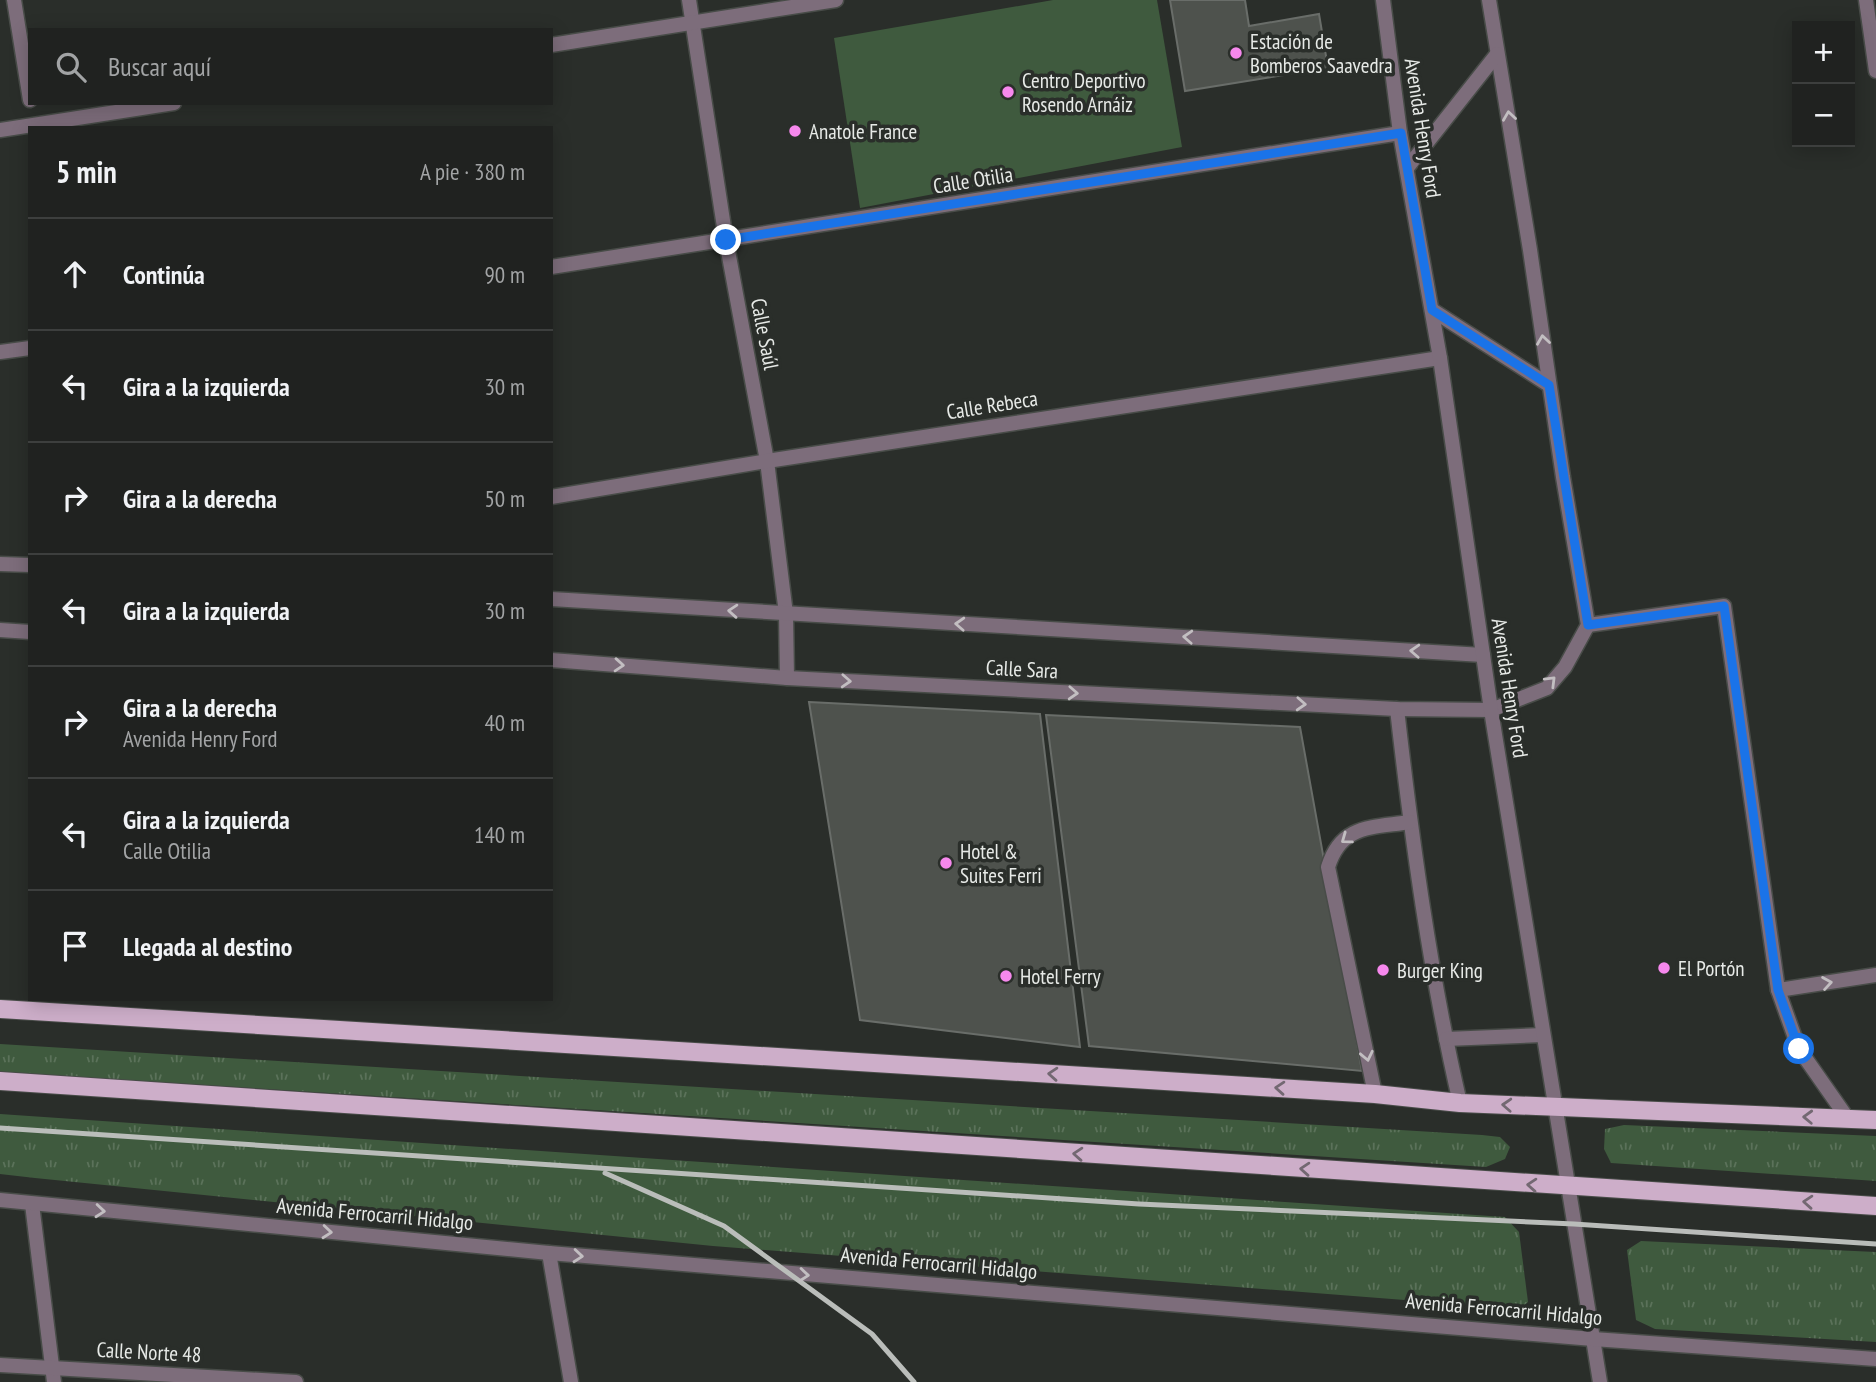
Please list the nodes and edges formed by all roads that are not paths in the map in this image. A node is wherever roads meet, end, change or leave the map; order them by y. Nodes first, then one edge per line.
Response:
1 (15, 0) edge
2 (689, 0) edge
3 (835, 0) edge
4 (1384, 0) edge
5 (1489, 0) edge
6 (1866, 0) edge
7 (692, 23) junction
8 (1874, 43) edge
9 (553, 45) edge
10 (1497, 54) junction
11 (1876, 71) edge
12 (28, 88) edge
13 (31, 105) edge
14 (162, 105) edge
15 (34, 126) edge
16 (28, 127) edge
17 (0, 130) edge
18 (1401, 133) junction
19 (1407, 168) junction
20 (726, 240) junction
21 (553, 267) edge
22 (1432, 310) junction
23 (28, 348) edge
24 (0, 352) edge
25 (1440, 358) junction
26 (1549, 385) junction
27 (767, 461) junction
28 (553, 497) edge
29 (0, 564) edge
30 (28, 565) edge
31 (553, 599) edge
32 (786, 614) junction
33 (1588, 625) junction
34 (0, 630) edge
35 (28, 632) edge
36 (1483, 654) junction
37 (553, 660) edge
38 (787, 678) junction
39 (1397, 709) junction
40 (1491, 710) junction
41 (1410, 822) junction
42 (1876, 975) edge
43 (1778, 990) junction
44 (0, 1009) edge
45 (1543, 1035) junction
46 (1446, 1039) junction
47 (0, 1081) edge
48 (1375, 1094) junction
49 (1460, 1103) junction
50 (1555, 1107) junction
51 (1848, 1119) junction
52 (1876, 1120) edge
53 (1568, 1187) junction
54 (0, 1200) edge
55 (32, 1204) junction
56 (1876, 1206) edge
57 (549, 1253) junction
58 (1593, 1339) junction
59 (1876, 1359) edge
60 (0, 1365) edge
61 (53, 1375) edge
62 (296, 1382) edge
63 (571, 1382) edge
64 (1600, 1382) edge

1 - 12 street
2 - 7 street, Calle Saúl
3 - 7 street
4 - 18 street, Avenida Henry Ford
5 - 10 street
6 - 8 street
7 - 9 street
7 - 20 street, Calle Saúl
8 - 11 street
10 - 19 street
26 -> 10 street
13 - 15 street
14 - 15 street
16 - 17 street
18 - 19 street, Avenida Henry Ford
18 - 20 street, Calle Otilia
19 - 22 street, Avenida Henry Ford
20 - 21 street, Calle Otilia
20 - 27 street, Calle Saúl
22 - 25 street, Avenida Henry Ford
22 - 26 street
23 - 24 street
25 - 27 street, Calle Rebeca
25 - 36 street, Avenida Henry Ford
26 - 33 street
27 - 28 street, Calle Rebeca
27 - 32 street, Calle Saúl
29 - 30 street
32 -> 31 street, Calle Sara
36 -> 32 street, Calle Sara
32 - 38 street, Calle Saúl
40 -> 33 street
33 - 43 street
34 - 35 street
36 - 40 street, Avenida Henry Ford
37 -> 38 street, Calle Sara
38 -> 39 street, Calle Sara
39 - 40 street, Calle Sara
39 - 41 street
40 - 45 street, Avenida Henry Ford
41 - 46 street
41 -> 48 street
43 -> 42 street
43 - 51 street
48 -> 44 main road
45 - 46 street
45 - 50 street, Avenida Henry Ford
46 - 49 street
53 -> 47 main road
48 - 49 main road
50 -> 49 main road
51 -> 50 main road
50 - 53 street, Avenida Henry Ford
51 - 52 main road
56 -> 53 main road
53 - 58 street, Avenida Henry Ford
54 - 55 street, Avenida Ferrocarril Hidalgo
55 -> 57 street, Avenida Ferrocarril Hidalgo
55 - 61 street
57 -> 58 street, Avenida Ferrocarril Hidalgo
57 - 63 street
58 - 59 street, Avenida Ferrocarril Hidalgo
58 - 64 street, Avenida Henry Ford
60 - 61 street, Calle Norte 48
61 - 62 street, Calle Norte 48

